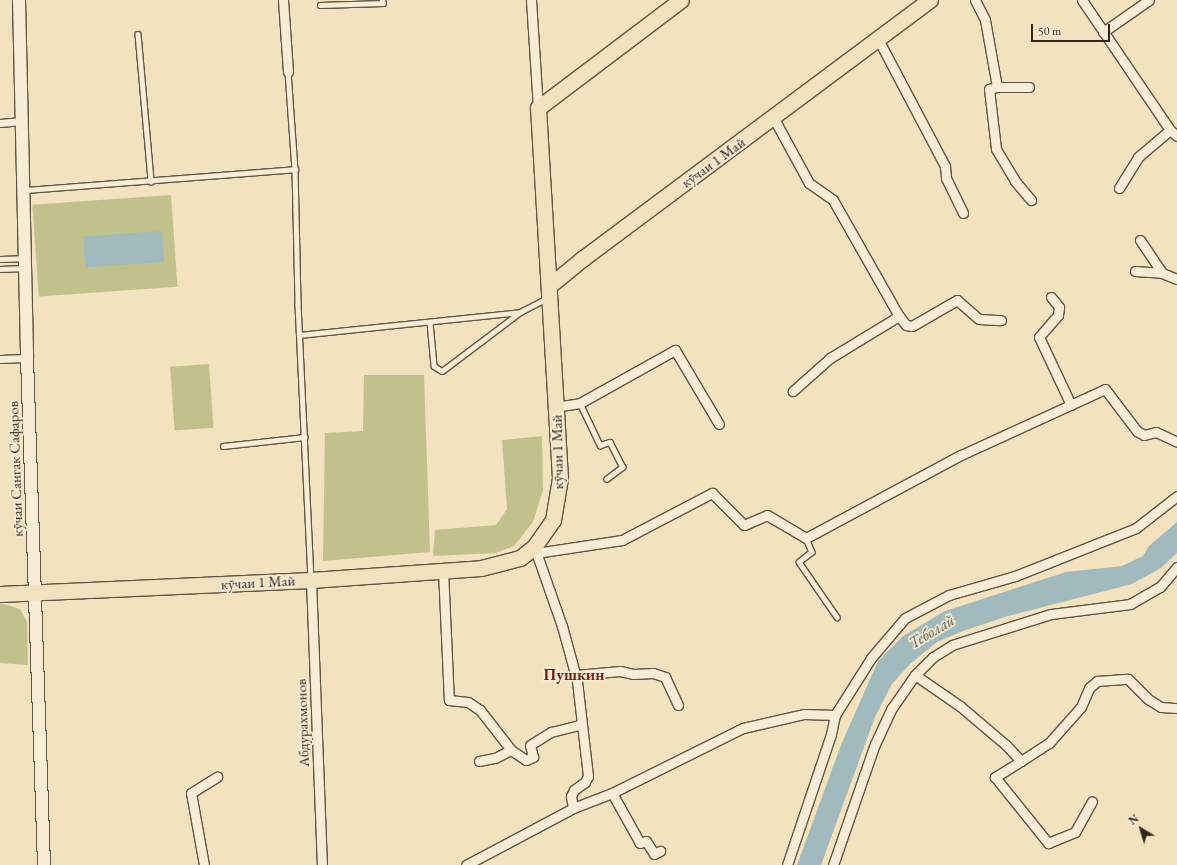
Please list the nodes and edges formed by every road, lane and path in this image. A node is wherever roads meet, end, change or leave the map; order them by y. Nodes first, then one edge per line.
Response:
1 (19, 0) edge
2 (283, 0) edge
3 (382, 0) edge
4 (531, 0) edge
5 (681, 0) edge
6 (930, 0) edge
7 (975, 0) edge
8 (1082, 0) edge
9 (1149, 0) edge
10 (320, 5) dead end
11 (1103, 32) junction
12 (138, 34) dead end
13 (878, 39) junction
14 (288, 72) joint
15 (997, 87) junction
16 (1029, 87) dead end
17 (538, 108) junction
18 (773, 117) junction
19 (22, 121) junction
20 (0, 123) edge
21 (1174, 132) edge
22 (295, 170) junction
23 (151, 181) junction
24 (1119, 188) dead end
25 (24, 190) junction
26 (1031, 200) dead end
27 (963, 214) dead end
28 (1140, 240) dead end
29 (0, 259) edge
30 (26, 263) junction
31 (0, 269) edge
32 (1135, 271) dead end
33 (1162, 273) junction
34 (1177, 279) edge
35 (549, 291) junction
36 (1051, 297) dead end
37 (520, 312) junction
38 (898, 316) junction
39 (1001, 320) dead end
40 (430, 322) junction
41 (299, 335) junction
42 (27, 358) junction
43 (0, 359) edge
44 (793, 391) dead end
45 (580, 403) junction
46 (1071, 405) junction
47 (556, 407) junction
48 (719, 424) dead end
49 (305, 437) junction
50 (1177, 442) edge
51 (223, 446) dead end
52 (607, 480) dead end
53 (1177, 496) edge
54 (806, 538) junction
55 (535, 550) junction
56 (1177, 567) edge
57 (443, 570) junction
58 (311, 580) junction
59 (36, 592) junction
60 (0, 594) edge
61 (837, 617) dead end
62 (576, 674) junction
63 (915, 675) junction
64 (678, 705) dead end
65 (1177, 708) edge
66 (835, 715) junction
67 (580, 725) junction
68 (511, 750) junction
69 (479, 761) dead end
70 (1021, 762) junction
71 (217, 777) dead end
72 (612, 793) junction
73 (1092, 801) dead end
74 (574, 808) junction
75 (660, 851) dead end
76 (44, 865) edge
77 (204, 865) edge
78 (322, 865) edge
79 (466, 865) edge
80 (787, 865) edge
81 (832, 865) edge

1 - 19 street, кӯчаи Сангак Сафаров
2 - 14 street
3 - 10 lane
4 - 17 street
5 - 17 main road
6 - 13 main road, кӯчаи 1 Май
7 - 15 street
8 - 11 street
9 - 11 street
11 - 21 street
12 - 23 lane
13 - 18 main road, кӯчаи 1 Май
13 - 27 street
14 - 22 lane
15 - 16 street
15 - 26 street
17 - 35 main road
18 - 35 main road, кӯчаи 1 Май
18 - 38 street
19 - 20 street
19 - 25 street, кӯчаи Сангак Сафаров
21 - 24 street
22 - 23 lane
22 - 41 lane
23 - 25 lane
25 - 30 street, кӯчаи Сангак Сафаров
28 - 33 street
29 - 30 lane
30 - 31 lane
30 - 42 street, кӯчаи Сангак Сафаров
32 - 33 street
33 - 34 street
35 - 37 lane
35 - 47 main road, кӯчаи 1 Май
36 - 46 street
37 - 40 lane
37 - 40 lane
38 - 39 street
38 - 44 street
40 - 41 lane
41 - 49 lane
42 - 43 street
42 - 59 street, кӯчаи Сангак Сафаров
45 - 47 street
45 - 48 street
45 - 52 lane
46 - 50 street
46 - 54 street
47 - 55 main road, кӯчаи 1 Май
49 - 51 lane
49 - 58 lane
53 - 66 street
54 - 55 street
54 - 61 lane
55 - 57 main road, кӯчаи 1 Май
55 - 62 street
56 - 63 street
57 - 58 main road, кӯчаи 1 Май
57 - 68 street
58 - 59 main road, кӯчаи 1 Май
58 - 78 street, Абдурахмонов
59 - 60 main road, кӯчаи 1 Май
59 - 76 street, кӯчаи Сангак Сафаров
62 - 64 street
62 - 67 street
63 - 70 street
63 - 81 street
65 - 70 street
66 - 72 street
66 - 80 street
67 - 68 street
67 - 74 street
68 - 69 street
70 - 73 street
71 - 77 street
72 - 74 street
72 - 75 street
74 - 79 street

